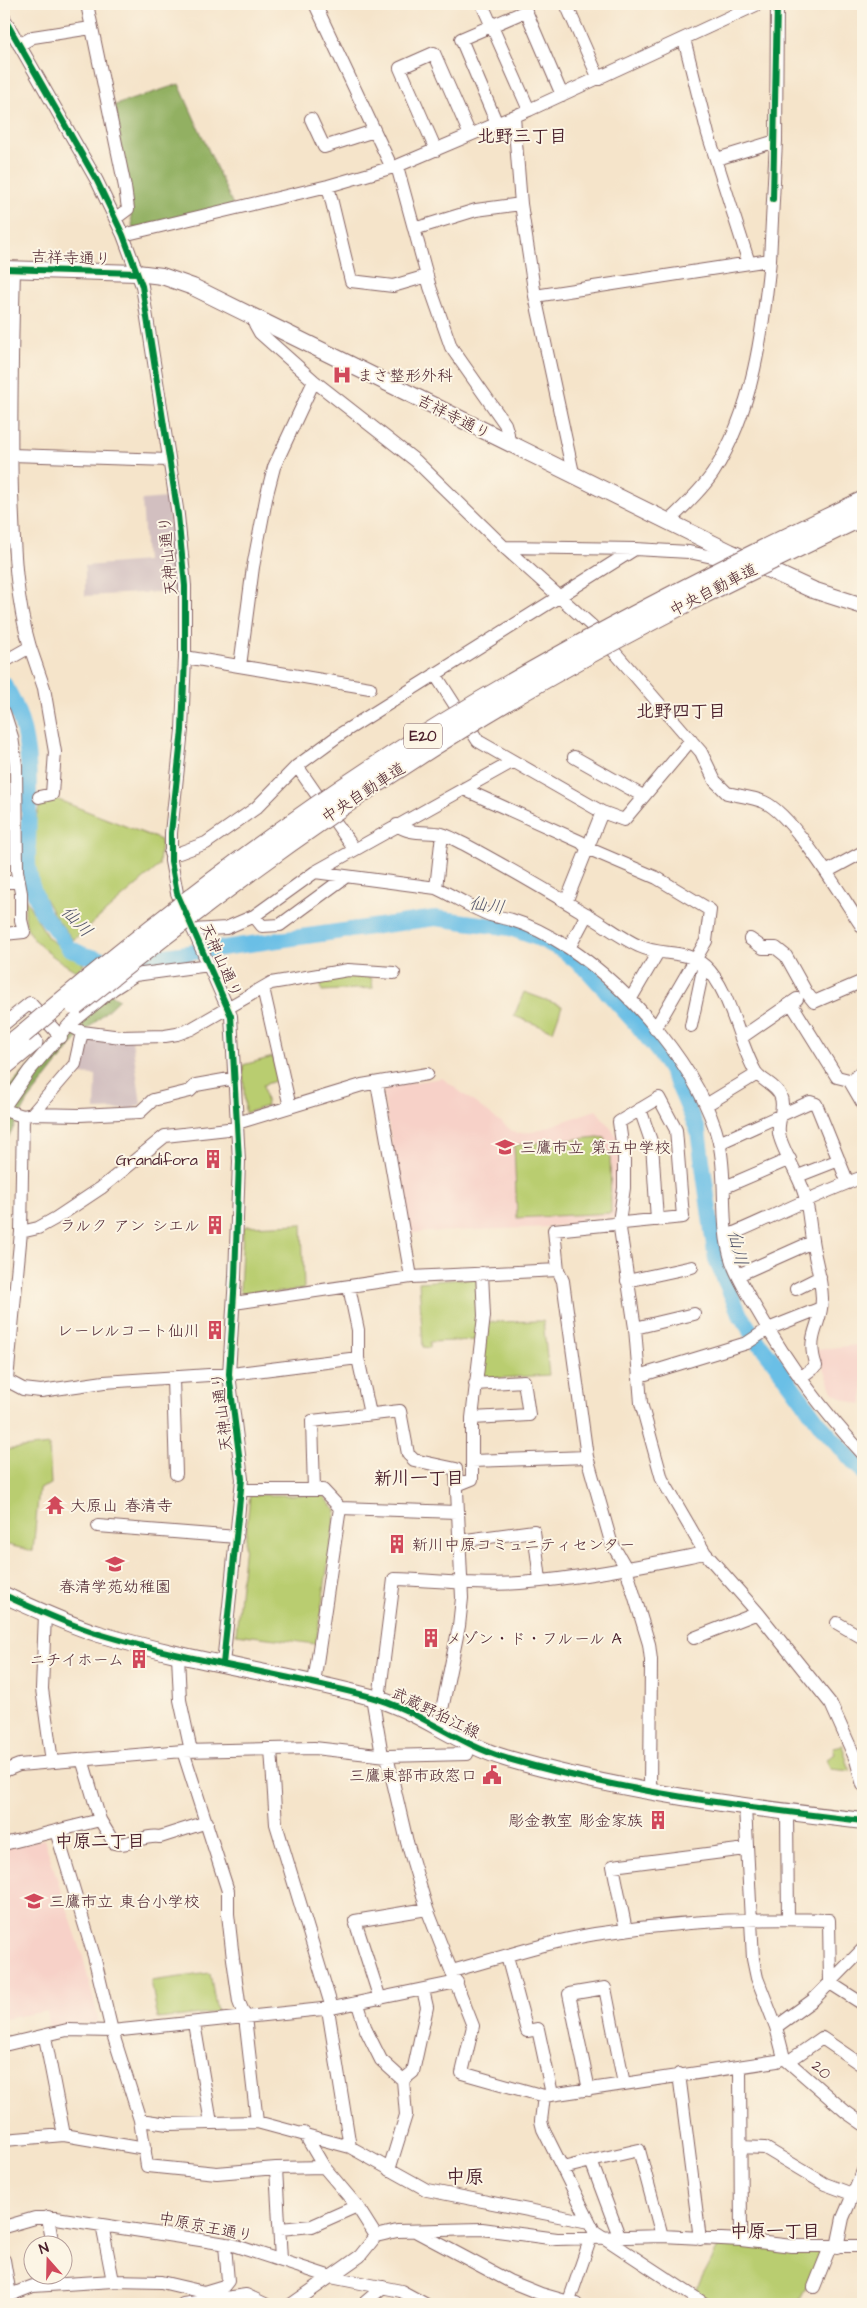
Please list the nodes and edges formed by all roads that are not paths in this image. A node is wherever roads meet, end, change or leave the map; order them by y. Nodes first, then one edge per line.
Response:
1 (87, 4) edge
2 (315, 4) edge
3 (482, 4) edge
4 (566, 4) edge
5 (758, 4) edge
6 (777, 4) edge
7 (4, 18) edge
8 (492, 25) junction
9 (92, 28) junction
10 (684, 39) junction
11 (19, 45) junction
12 (598, 79) junction
13 (562, 95) junction
14 (529, 110) junction
15 (514, 117) junction
16 (311, 119) dead end
17 (497, 124) junction
18 (374, 130) junction
19 (470, 135) junction
20 (776, 141) junction
21 (436, 150) junction
22 (716, 159) junction
23 (395, 167) junction
24 (328, 186) junction
25 (521, 204) junction
26 (116, 218) junction
27 (414, 229) junction
28 (123, 235) junction
29 (770, 260) junction
30 (749, 263) junction
31 (9, 269) edge
32 (137, 273) junction
33 (427, 276) junction
34 (535, 296) junction
35 (256, 317) junction
36 (314, 381) junction
37 (7, 421) edge
38 (508, 443) junction
39 (11, 455) junction
40 (169, 460) junction
41 (573, 473) junction
42 (863, 501) edge
43 (863, 516) edge
44 (669, 521) junction
45 (504, 547) junction
46 (635, 549) junction
47 (730, 552) junction
48 (560, 596) junction
49 (863, 606) edge
50 (30, 647) junction
51 (4, 656) edge
52 (185, 657) junction
53 (240, 666) junction
54 (435, 674) junction
55 (370, 688) dead end
56 (4, 712) edge
57 (691, 740) junction
58 (574, 757) dead end
59 (512, 762) junction
60 (10, 766) edge
61 (297, 766) junction
62 (465, 788) junction
63 (643, 796) junction
64 (39, 797) dead end
65 (602, 812) junction
66 (397, 825) junction
67 (10, 827) edge
68 (442, 834) junction
69 (588, 848) junction
70 (354, 849) junction
71 (863, 852) edge
72 (170, 853) junction
73 (315, 872) junction
74 (826, 872) junction
75 (344, 878) junction
76 (4, 882) edge
77 (18, 882) junction
78 (436, 888) junction
79 (566, 902) junction
80 (587, 914) junction
81 (254, 916) junction
82 (863, 928) edge
83 (4, 934) edge
84 (195, 935) junction
85 (750, 939) dead end
86 (569, 948) junction
87 (658, 952) junction
88 (700, 962) junction
89 (208, 963) junction
90 (394, 973) dead end
91 (863, 981) edge
92 (263, 988) junction
93 (806, 992) junction
94 (630, 1000) junction
95 (791, 1003) junction
96 (228, 1007) junction
97 (4, 1024) edge
98 (69, 1025) junction
99 (691, 1026) dead end
100 (656, 1029) junction
101 (82, 1032) junction
102 (61, 1037) junction
103 (742, 1037) junction
104 (28, 1038) junction
105 (4, 1049) edge
106 (4, 1066) edge
107 (427, 1074) dead end
108 (757, 1074) junction
109 (235, 1078) junction
110 (377, 1083) junction
111 (863, 1104) edge
112 (706, 1105) junction
113 (290, 1107) junction
114 (4, 1108) edge
115 (640, 1109) junction
116 (781, 1114) junction
117 (28, 1115) junction
118 (237, 1125) junction
119 (719, 1142) junction
120 (790, 1159) junction
121 (839, 1160) junction
122 (798, 1176) junction
123 (863, 1178) edge
124 (848, 1183) junction
125 (725, 1187) junction
126 (806, 1200) junction
127 (657, 1220) junction
128 (619, 1222) junction
129 (21, 1232) junction
130 (727, 1236) junction
131 (812, 1242) junction
132 (692, 1267) dead end
133 (558, 1270) junction
134 (482, 1274) junction
135 (738, 1275) junction
136 (411, 1277) junction
137 (820, 1277) junction
138 (626, 1281) junction
139 (349, 1287) junction
140 (796, 1289) dead end
141 (234, 1303) junction
142 (821, 1308) junction
143 (694, 1314) dead end
144 (635, 1328) junction
145 (766, 1330) junction
146 (358, 1358) junction
147 (229, 1374) junction
148 (639, 1376) junction
149 (800, 1378) junction
150 (6, 1379) edge
151 (173, 1379) junction
152 (475, 1384) junction
153 (370, 1414) junction
154 (472, 1418) junction
155 (863, 1454) edge
156 (587, 1457) junction
157 (472, 1461) junction
158 (176, 1474) dead end
159 (456, 1485) junction
160 (242, 1490) junction
161 (314, 1490) junction
162 (340, 1508) junction
163 (457, 1512) junction
164 (98, 1526) dead end
165 (237, 1537) junction
166 (458, 1541) junction
167 (705, 1553) junction
168 (626, 1568) junction
169 (540, 1580) junction
170 (462, 1584) junction
171 (4, 1595) edge
172 (758, 1613) junction
173 (45, 1614) junction
174 (837, 1623) dead end
175 (861, 1633) edge
176 (694, 1638) dead end
177 (178, 1654) junction
178 (223, 1664) junction
179 (314, 1683) junction
180 (376, 1698) junction
181 (438, 1728) junction
182 (470, 1745) junction
183 (271, 1749) junction
184 (187, 1751) junction
185 (385, 1755) junction
186 (82, 1759) junction
187 (860, 1759) edge
188 (52, 1762) junction
189 (4, 1771) edge
190 (863, 1785) edge
191 (650, 1792) junction
192 (745, 1807) junction
193 (787, 1813) junction
194 (100, 1820) junction
195 (863, 1821) edge
196 (207, 1822) junction
197 (56, 1831) junction
198 (4, 1844) edge
199 (746, 1849) junction
200 (427, 1909) junction
201 (750, 1918) junction
202 (788, 1918) junction
203 (626, 1930) junction
204 (863, 1949) edge
205 (507, 1956) junction
206 (454, 1977) junction
207 (830, 1983) junction
208 (423, 1990) junction
209 (380, 1999) junction
210 (358, 2004) junction
211 (863, 2004) edge
212 (330, 2009) junction
213 (246, 2017) junction
214 (194, 2022) junction
215 (776, 2027) junction
216 (112, 2030) junction
217 (45, 2036) junction
218 (4, 2045) edge
219 (787, 2060) junction
220 (863, 2066) edge
221 (740, 2067) junction
222 (679, 2074) junction
223 (403, 2080) junction
224 (624, 2084) junction
225 (589, 2090) junction
226 (548, 2095) junction
227 (140, 2120) junction
228 (211, 2122) junction
229 (257, 2122) junction
230 (863, 2124) edge
231 (304, 2133) junction
232 (64, 2135) junction
233 (4, 2140) edge
234 (350, 2147) junction
235 (740, 2147) junction
236 (145, 2148) junction
237 (590, 2161) junction
238 (324, 2167) junction
239 (276, 2168) junction
240 (563, 2168) junction
241 (389, 2170) junction
242 (863, 2171) edge
243 (852, 2194) junction
244 (357, 2206) junction
245 (48, 2217) junction
246 (589, 2222) junction
247 (102, 2225) junction
248 (4, 2226) edge
249 (280, 2229) junction
250 (417, 2232) junction
251 (51, 2236) edge
252 (376, 2236) junction
253 (619, 2236) junction
254 (662, 2236) junction
255 (595, 2238) junction
256 (700, 2239) junction
257 (741, 2240) junction
258 (226, 2245) junction
259 (863, 2246) edge
260 (834, 2247) junction
261 (4, 2260) edge
262 (281, 2260) junction
263 (331, 2277) junction
264 (72, 2280) edge
265 (113, 2281) junction
266 (33, 2286) edge
267 (814, 2287) dead end
268 (383, 2288) junction
269 (573, 2302) edge
270 (183, 2304) edge
271 (265, 2304) edge
272 (292, 2304) edge
273 (362, 2304) edge
274 (425, 2304) edge
275 (705, 2304) edge

1 - 9 street
2 - 18 street
3 - 8 street
4 - 12 street
5 - 10 street
6 - 20 street
7 - 11 street, 天神山通り
8 - 13 street
8 - 14 street
8 - 17 street
9 - 11 street
9 - 26 street
10 - 12 street
10 - 22 street
11 - 26 street, 天神山通り
12 - 13 street
13 - 14 street
14 - 15 street
15 - 17 street
15 - 25 street
16 - 18 street
17 - 19 street
18 - 23 street
19 - 21 street
19 - 21 street
20 - 22 street
20 - 29 street
21 - 23 street
22 - 30 street
23 - 24 street
23 - 27 street
24 - 28 street
24 - 33 street
25 - 27 street
25 - 34 street
26 - 28 street, 天神山通り
27 - 33 street
28 - 32 street, 天神山通り
29 - 30 street
29 - 44 street
30 - 34 street
31 - 32 main road, 吉祥寺通り
31 - 37 street
32 - 35 main road, 吉祥寺通り
32 - 40 street, 天神山通り
33 - 38 street
34 - 41 street
35 - 36 street
35 - 38 main road, 吉祥寺通り
36 - 45 street
36 - 53 street
37 - 39 street
38 - 41 main road, 吉祥寺通り
39 - 40 street
39 - 50 street
40 - 52 street, 天神山通り
41 - 44 main road, 吉祥寺通り
42 - 104 highway, 中央自動車道 / E20, bridge
43 - 104 highway, 中央自動車道 / E20, bridge
44 - 47 main road, 吉祥寺通り
45 - 46 street
45 - 48 street
46 - 47 street
46 - 48 street
47 - 49 main road, 吉祥寺通り
48 - 54 street
48 - 57 street
50 - 51 street
50 - 64 street
52 - 53 street
52 - 72 street, 天神山通り
53 - 55 street
54 - 59 street
54 - 61 street
56 - 60 street
57 - 63 street
57 - 74 street
58 - 63 street
59 - 62 street
59 - 65 street
60 - 67 street
61 - 70 street
61 - 72 street
62 - 66 street
62 - 69 street
63 - 65 street
65 - 69 street
66 - 68 street
66 - 70 street
67 - 77 street
68 - 78 street
68 - 79 street
69 - 79 street
69 - 88 street
70 - 73 street
71 - 74 street
72 - 84 street, 天神山通り
73 - 75 street
73 - 81 street
74 - 82 street
75 - 78 street
75 - 81 street
76 - 77 street
77 - 83 street
78 - 86 street
79 - 80 street
80 - 86 street
80 - 87 street
81 - 84 street
84 - 89 street, 天神山通り
85 - 93 street
86 - 94 street
87 - 88 street
87 - 94 street
88 - 99 street
88 - 100 street
88 - 103 street
89 - 96 street, 天神山通り
89 - 98 street
90 - 92 street
91 - 93 street
92 - 96 street
92 - 113 street
93 - 95 street
94 - 100 street
95 - 103 street
95 - 111 street
96 - 101 street
96 - 109 street, 天神山通り
97 - 102 street
98 - 101 street
98 - 102 street
100 - 112 street
101 - 117 street
102 - 114 street
103 - 108 street
104 - 105 highway, 中央自動車道 / E20
104 - 106 highway, 中央自動車道 / E20
107 - 110 street
108 - 112 street
108 - 116 street
109 - 117 street
109 - 118 street, 天神山通り
110 - 113 street
110 - 136 street
112 - 119 street
113 - 118 street
114 - 117 street
115 - 127 street
115 - 127 street
115 - 128 street
116 - 119 street
116 - 120 street
116 - 121 street
117 - 129 street
118 - 129 street
118 - 141 street, 天神山通り
119 - 125 street
120 - 122 street
120 - 125 street
121 - 122 street
121 - 124 street
122 - 126 street
123 - 124 street
124 - 126 street
125 - 130 street
126 - 130 street
126 - 131 street
127 - 128 street
128 - 133 street
128 - 138 street
129 - 150 street
130 - 135 street
131 - 135 street
131 - 137 street
132 - 138 street
133 - 134 street
133 - 156 street
134 - 136 street
134 - 152 street
135 - 145 street
136 - 139 street
137 - 140 street
137 - 142 street
138 - 144 street
139 - 141 street
139 - 146 street
141 - 147 street, 天神山通り
142 - 145 street
142 - 149 street
143 - 144 street
144 - 148 street
145 - 148 street
145 - 149 street
146 - 147 street
146 - 153 street
147 - 151 street
147 - 160 street, 天神山通り
148 - 167 street
149 - 155 street
150 - 151 street
151 - 158 street
152 - 154 street
152 - 154 street
153 - 159 street
153 - 161 street
154 - 157 street
156 - 157 street
156 - 168 street
157 - 159 street
159 - 163 street
160 - 161 street
160 - 165 street, 天神山通り
161 - 162 street
162 - 163 street
162 - 179 street
163 - 166 street
164 - 165 street
165 - 178 street, 天神山通り
166 - 169 street
166 - 170 street
167 - 168 street
167 - 172 street
168 - 169 street
168 - 191 street
169 - 170 street
170 - 180 street
170 - 181 street
171 - 173 main road, 武蔵野狛江線
172 - 176 street
172 - 187 street
173 - 177 main road, 武蔵野狛江線
173 - 188 street
174 - 175 street
177 - 178 main road, 武蔵野狛江線
177 - 184 street
178 - 179 main road, 武蔵野狛江線
179 - 180 main road, 武蔵野狛江線
180 - 181 main road, 武蔵野狛江線
180 - 185 street
181 - 182 main road, 武蔵野狛江線
182 - 185 street
182 - 191 main road, 武蔵野狛江線
183 - 184 street
183 - 185 street
183 - 212 street
184 - 186 street
184 - 196 street
185 - 200 street
186 - 188 street
186 - 194 street
187 - 190 street
188 - 189 street
191 - 192 main road, 武蔵野狛江線
192 - 193 main road, 武蔵野狛江線
192 - 199 street
193 - 195 main road, 武蔵野狛江線
193 - 202 street
194 - 196 street
194 - 197 street
196 - 213 street
197 - 198 street
197 - 216 street
199 - 201 street
199 - 203 street
200 - 206 street
200 - 209 street
201 - 202 street
201 - 203 street
201 - 215 street
202 - 207 street
203 - 205 street
204 - 207 street
205 - 206 street
205 - 226 street
206 - 208 street
206 - 226 street
207 - 211 street
207 - 215 street
208 - 209 street
208 - 223 street
209 - 210 street
210 - 212 street
210 - 223 street
212 - 213 street
212 - 234 street
213 - 214 street
213 - 229 street
214 - 216 street
214 - 228 street
215 - 219 street
216 - 217 street
216 - 227 street
217 - 218 street
217 - 232 street
219 - 220 street
219 - 221 street
219 - 230 street, 20
221 - 222 street
221 - 235 street
222 - 224 street
222 - 256 street
223 - 241 street
224 - 225 street
224 - 225 street
225 - 226 street
226 - 240 street
227 - 228 street
227 - 236 street
228 - 229 street
229 - 231 street
231 - 234 street
231 - 238 street
232 - 233 street
232 - 236 street
234 - 241 street
235 - 243 street
235 - 257 street
236 - 239 street
237 - 240 street
237 - 253 street
237 - 254 street
238 - 239 street
238 - 244 street
239 - 249 street
240 - 246 street
241 - 246 street
242 - 243 street
243 - 260 street
244 - 249 street
244 - 252 street
245 - 247 street, 中原京王通り
245 - 248 street, 中原京王通り
245 - 251 street
246 - 255 street
247 - 258 street, 中原京王通り
247 - 265 street
249 - 262 street
250 - 252 street
250 - 255 street
250 - 269 street
252 - 263 street
253 - 254 street
253 - 255 street
254 - 256 street
255 - 269 street
255 - 275 street
256 - 257 street
257 - 260 street
258 - 262 street, 中原京王通り
258 - 265 street
259 - 260 street
260 - 267 street
261 - 266 street
262 - 263 street, 中原京王通り
263 - 268 street, 中原京王通り
263 - 272 street
264 - 265 street
268 - 273 street
268 - 274 street, 中原京王通り
270 - 271 street

